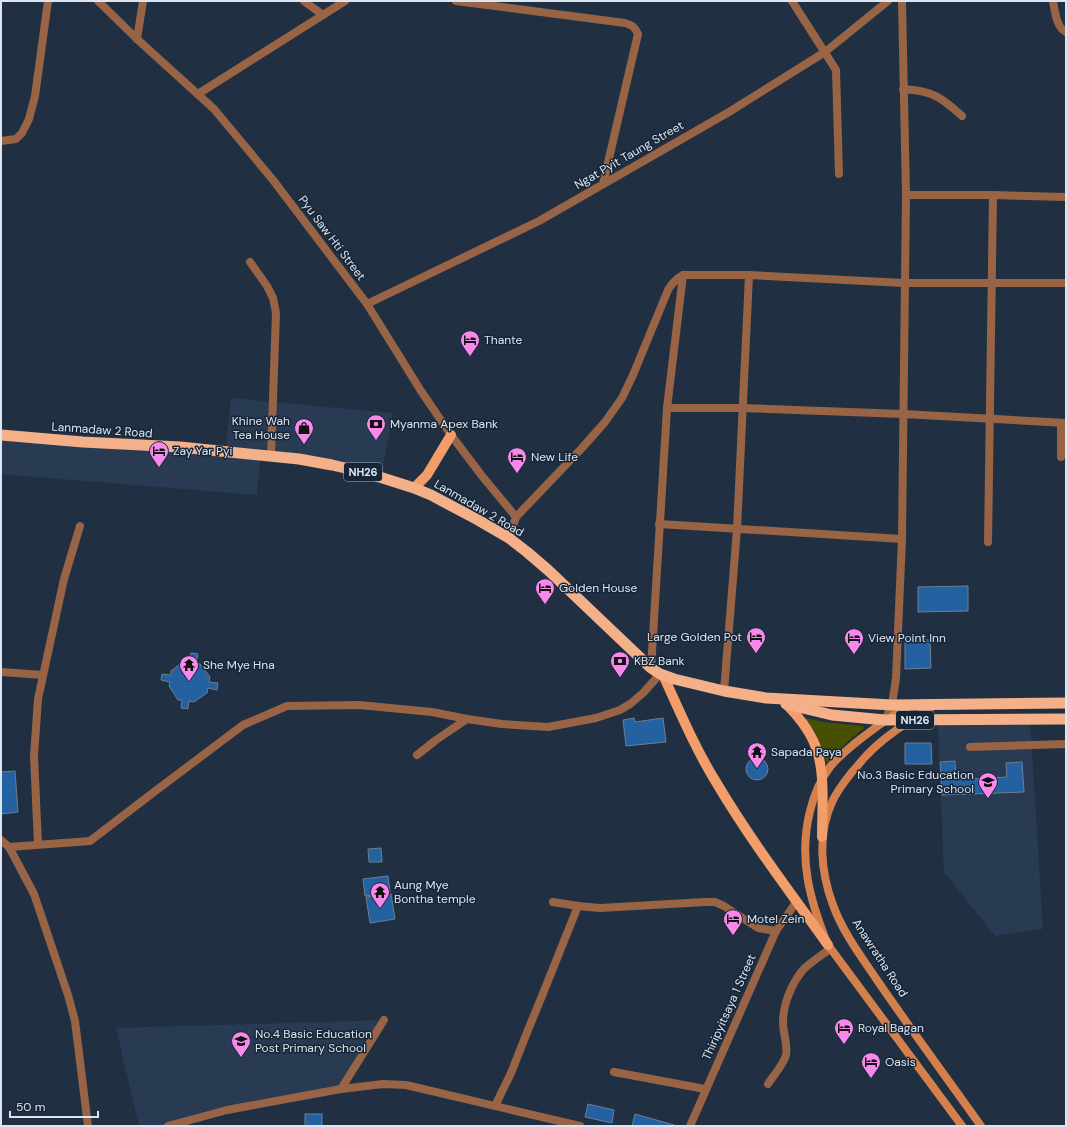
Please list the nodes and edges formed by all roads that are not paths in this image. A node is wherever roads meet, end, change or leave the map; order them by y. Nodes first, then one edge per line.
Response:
1 (48, 1) edge
2 (98, 1) edge
3 (143, 1) edge
4 (304, 1) edge
5 (345, 1) edge
6 (456, 1) edge
7 (792, 1) edge
8 (888, 1) edge
9 (902, 1) edge
10 (1053, 1) edge
11 (323, 15) junction
12 (1066, 32) edge
13 (137, 39) junction
14 (825, 52) junction
15 (904, 89) junction
16 (198, 94) junction
17 (962, 116) dead end
18 (1, 141) edge
19 (839, 174) dead end
20 (603, 184) junction
21 (906, 195) junction
22 (993, 196) junction
23 (1066, 197) edge
24 (250, 262) dead end
25 (749, 275) junction
26 (683, 276) junction
27 (904, 283) junction
28 (992, 283) junction
29 (1066, 283) edge
30 (367, 304) junction
31 (667, 408) junction
32 (742, 408) junction
33 (903, 414) junction
34 (990, 419) junction
35 (1063, 423) edge
36 (1, 435) edge
37 (451, 435) junction
38 (271, 456) junction
39 (1061, 457) dead end
40 (414, 488) junction
41 (516, 517) junction
42 (659, 524) junction
43 (80, 526) dead end
44 (737, 529) junction
45 (509, 538) junction
46 (902, 539) junction
47 (988, 542) dead end
48 (1, 672) edge
49 (658, 673) junction
50 (43, 675) junction
51 (724, 691) junction
52 (766, 698) junction
53 (1066, 703) edge
54 (914, 704) junction
55 (936, 704) junction
56 (788, 705) junction
57 (892, 705) junction
58 (467, 719) junction
59 (1066, 719) edge
60 (886, 720) junction
61 (912, 720) junction
62 (1066, 744) edge
63 (970, 747) dead end
64 (417, 755) dead end
65 (822, 780) junction
66 (822, 837) junction
67 (1, 840) edge
68 (38, 844) junction
69 (9, 847) junction
70 (797, 901) junction
71 (553, 902) dead end
72 (578, 906) junction
73 (776, 931) junction
74 (829, 947) junction
75 (384, 1020) dead end
76 (614, 1072) dead end
77 (768, 1084) dead end
78 (341, 1089) junction
79 (706, 1089) junction
80 (495, 1106) junction
81 (88, 1126) edge
82 (168, 1126) edge
83 (580, 1126) edge
84 (690, 1126) edge
85 (962, 1126) edge
86 (981, 1126) edge

1 - 18 street
2 - 13 street, Pyu Saw Hti Street
3 - 13 street
4 - 11 street
5 - 11 street
6 - 20 street
7 - 14 street
8 - 14 street, Ngat Pyit Taung Street
9 - 15 street
10 - 12 street
11 - 16 street
13 - 16 street, Pyu Saw Hti Street
14 - 19 street
14 - 20 street, Ngat Pyit Taung Street
15 - 17 street
15 - 21 street
16 - 30 street, Pyu Saw Hti Street
20 - 30 street, Ngat Pyit Taung Street
21 - 22 street
21 - 27 street
22 - 23 street
22 - 28 street
24 - 38 street
25 - 26 street
25 - 27 street
25 - 32 street
26 - 31 street
26 - 41 street
27 - 28 street
27 - 33 street
28 - 29 street
28 - 34 street
30 - 37 street, Pyu Saw Hti Street
31 - 32 street
31 - 42 street
32 - 33 street
32 - 44 street
33 - 34 street
33 - 46 street
34 - 35 street
34 - 47 street
35 - 39 street
36 - 38 highway, Lanmadaw 2 Road / NH26
37 - 40 main road
37 - 41 street, Pyu Saw Hti Street
38 - 40 highway, Lanmadaw 2 Road / NH26
40 - 45 highway, Lanmadaw 2 Road / NH26
41 - 45 street
42 - 44 street
42 - 49 street
43 - 50 street
44 - 46 street
44 - 51 street
45 - 49 highway, Lanmadaw 2 Road / NH26
46 - 57 street
48 - 50 street
49 - 51 highway, NH26
49 - 58 street
49 - 70 main road
50 - 68 street
51 - 52 highway, NH26
52 - 56 highway, NH26
52 - 57 highway, NH26
53 - 55 highway, NH26
54 - 55 highway, NH26
54 - 57 highway, NH26
54 - 60 main road
55 - 61 main road, Anawratha Road
56 - 60 highway, NH26
56 - 65 main road
57 - 60 street
58 - 64 street
58 - 68 street
59 - 61 highway, NH26
60 - 61 highway, NH26
60 - 65 main road
61 - 66 main road, Anawratha Road
62 - 63 street
65 - 66 main road
65 - 74 main road
66 - 86 main road, Anawratha Road
67 - 69 street
68 - 69 street
69 - 81 street
70 - 73 street, Thiripyitsaya 1 Street
70 - 74 main road
71 - 72 street
72 - 73 street
72 - 80 street
73 - 79 street, Thiripyitsaya 1 Street
74 - 77 street
74 - 85 main road
75 - 78 street
76 - 79 street
78 - 80 street
78 - 82 street
79 - 84 street, Thiripyitsaya 1 Street
80 - 83 street

